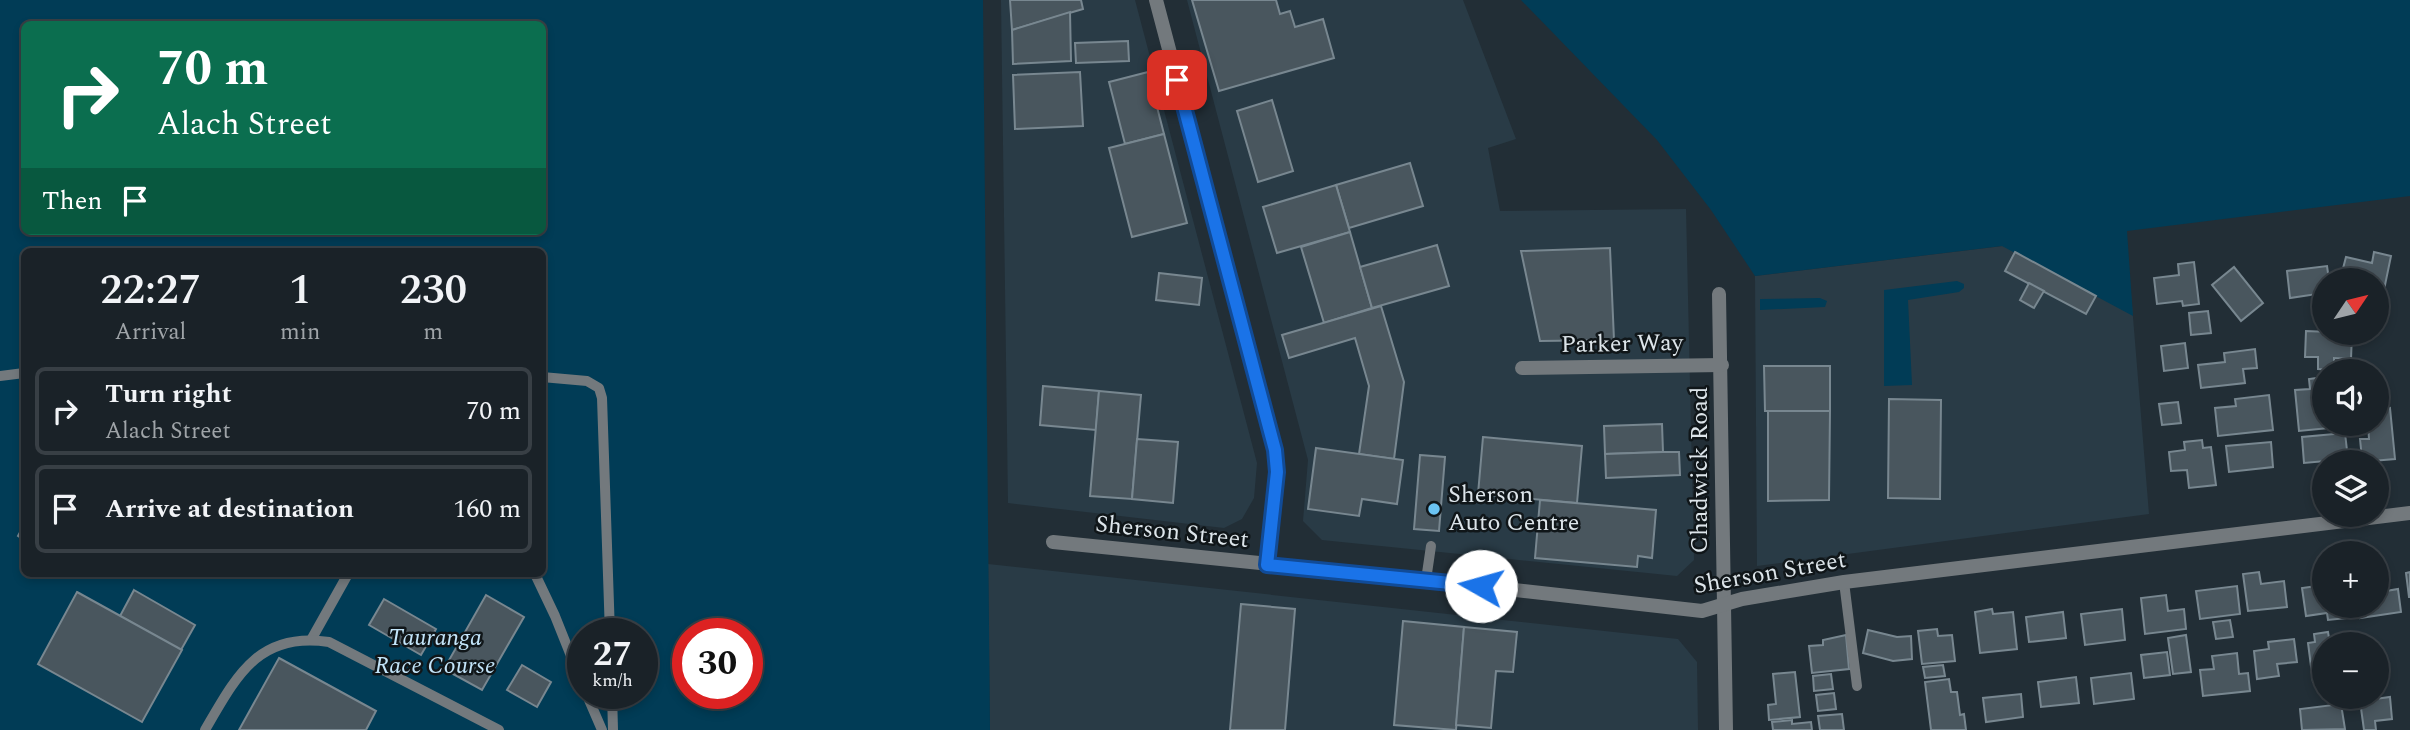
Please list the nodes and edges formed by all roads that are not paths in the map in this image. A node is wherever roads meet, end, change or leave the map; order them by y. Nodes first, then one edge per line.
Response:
1 (1156, 0) edge
2 (1719, 294) dead end
3 (1722, 365) junction
4 (1522, 368) dead end
5 (21, 373) edge
6 (0, 376) edge
7 (546, 377) edge
8 (2410, 513) edge
9 (1052, 542) dead end
10 (1431, 546) dead end
11 (1267, 565) junction
12 (346, 577) edge
13 (536, 577) edge
14 (1426, 580) junction
15 (1844, 583) junction
16 (1723, 604) junction
17 (609, 618) edge
18 (311, 639) junction
19 (567, 646) edge
20 (1857, 686) dead end
21 (593, 709) edge
22 (612, 709) edge
23 (205, 730) edge
24 (499, 730) edge
25 (602, 730) edge
26 (613, 730) edge
27 (1726, 730) edge

1 - 11 street
2 - 3 street, Chadwick Road
3 - 4 street, Parker Way
3 - 16 street, Chadwick Road
5 - 6 lane
7 - 17 lane
8 - 15 street, Sherson Street
9 - 11 street, Sherson Street
10 - 14 lane
11 - 14 street, Sherson Street
12 - 18 lane
13 - 19 lane
14 - 16 street, Sherson Street
15 - 16 street, Sherson Street
15 - 20 lane
16 - 27 street, Chadwick Road
18 - 23 lane
18 - 24 lane
21 - 25 lane
22 - 26 lane

